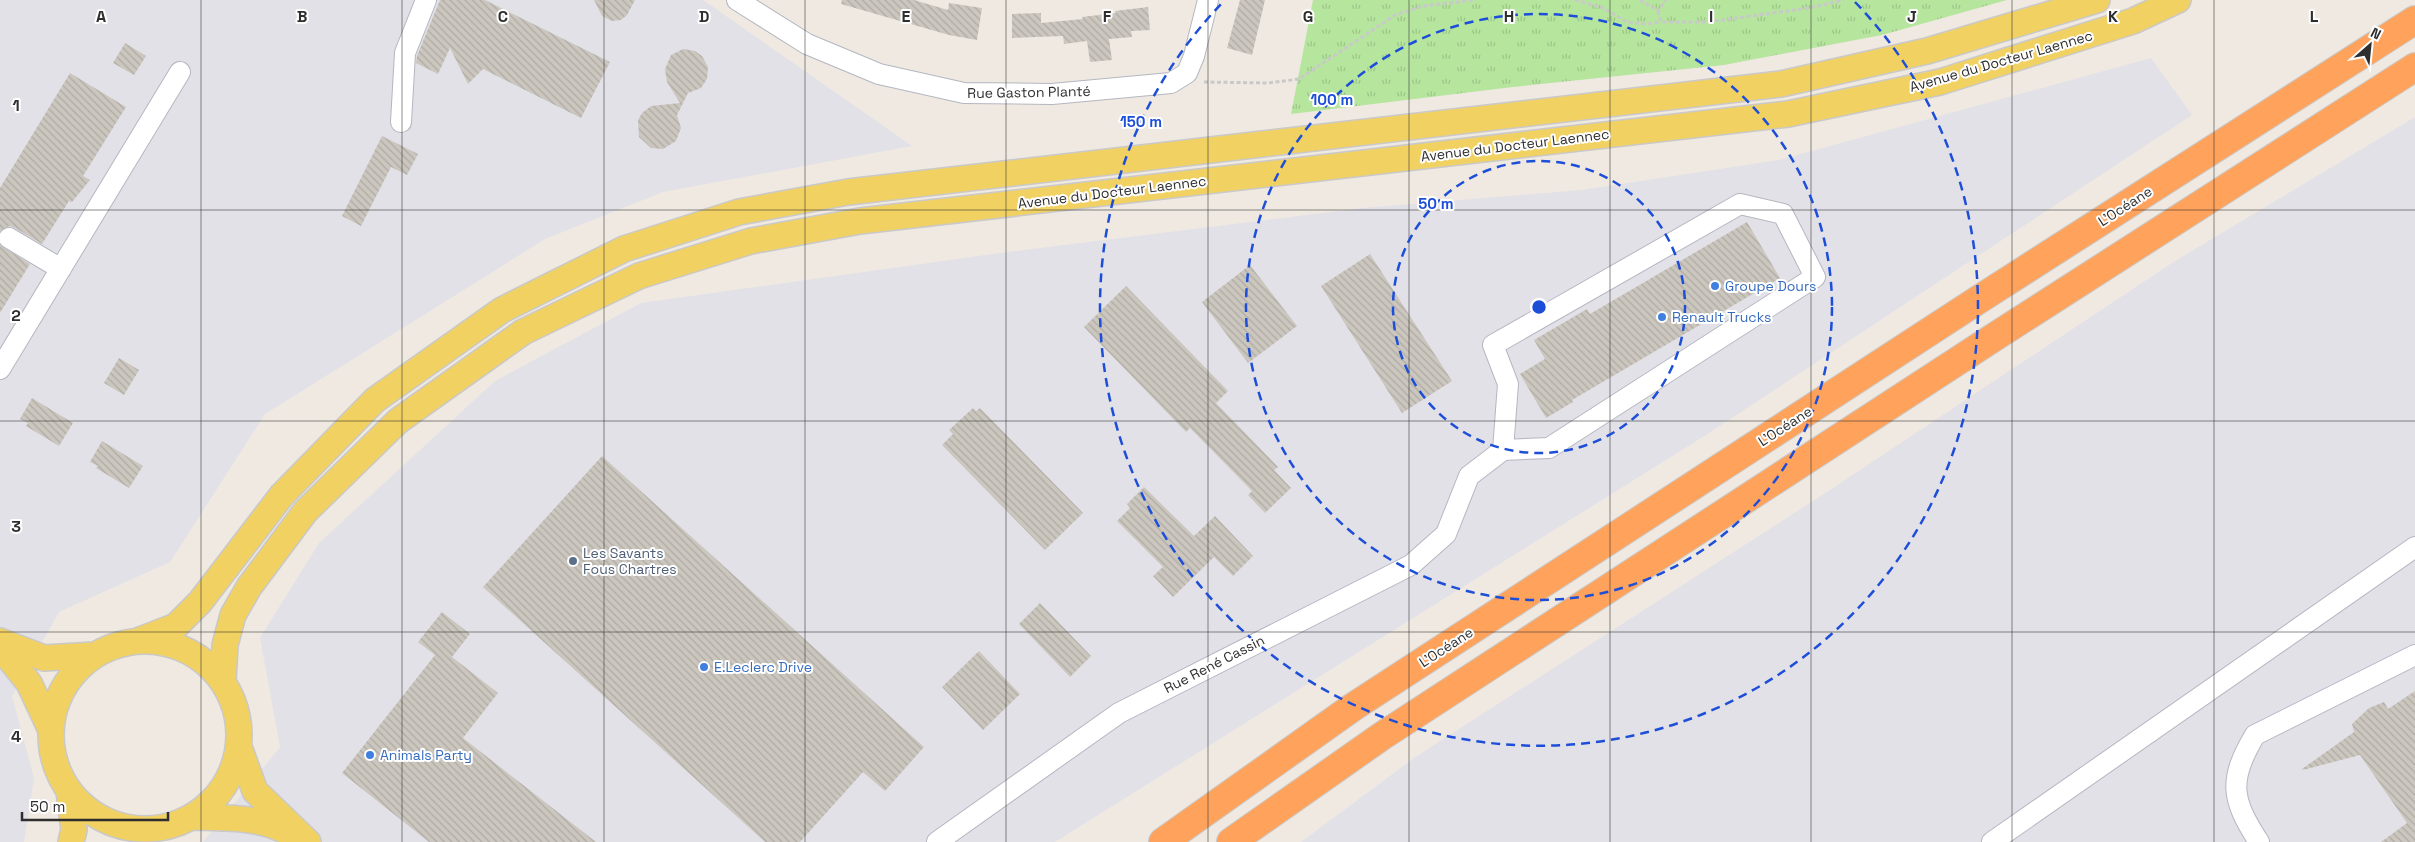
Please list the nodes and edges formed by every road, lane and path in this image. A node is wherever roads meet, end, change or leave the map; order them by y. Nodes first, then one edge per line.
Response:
1 (426, 0) edge
2 (737, 0) edge
3 (1208, 0) edge
4 (1475, 0) edge
5 (1575, 0) edge
6 (1640, 0) edge
7 (1666, 0) edge
8 (1844, 0) edge
9 (2097, 0) edge
10 (2178, 0) edge
11 (1658, 11) junction
12 (2415, 20) edge
13 (1661, 22) junction
14 (2415, 68) edge
15 (180, 72) dead end
16 (1188, 73) junction
17 (401, 122) dead end
18 (9, 238) dead end
19 (61, 269) junction
20 (7, 342) edge
21 (0, 368) edge
22 (1503, 450) junction
23 (2415, 547) edge
24 (140, 640) junction
25 (0, 641) edge
26 (0, 647) edge
27 (94, 655) junction
28 (2415, 655) edge
29 (223, 680) junction
30 (50, 728) junction
31 (239, 747) junction
32 (69, 791) junction
33 (191, 818) junction
34 (129, 835) edge
35 (71, 842) edge
36 (302, 842) edge
37 (308, 842) edge
38 (938, 842) edge
39 (1163, 842) edge
40 (1232, 842) edge
41 (1992, 842) edge
42 (2258, 842) edge

1 - 17 street
2 - 16 street, Rue Gaston Planté
3 - 16 street
4 - 16 path
5 - 13 path
6 - 11 path
7 - 11 path
8 - 13 path
9 - 24 main road
10 - 29 main road, Avenue du Docteur Laennec
11 - 13 path
12 - 39 highway, L’Océane
14 - 40 highway
15 - 19 street
18 - 19 street
19 - 20 street
20 - 21 street
22 - 22 street
22 - 38 street, Rue René Cassin
23 - 41 street
24 - 27 main road
24 - 29 main road
25 - 27 main road
26 - 30 main road
27 - 30 main road
28 - 42 street
29 - 31 main road
30 - 32 main road
31 - 33 main road
31 - 37 main road
32 - 34 main road
32 - 35 main road
33 - 34 main road
33 - 36 main road

